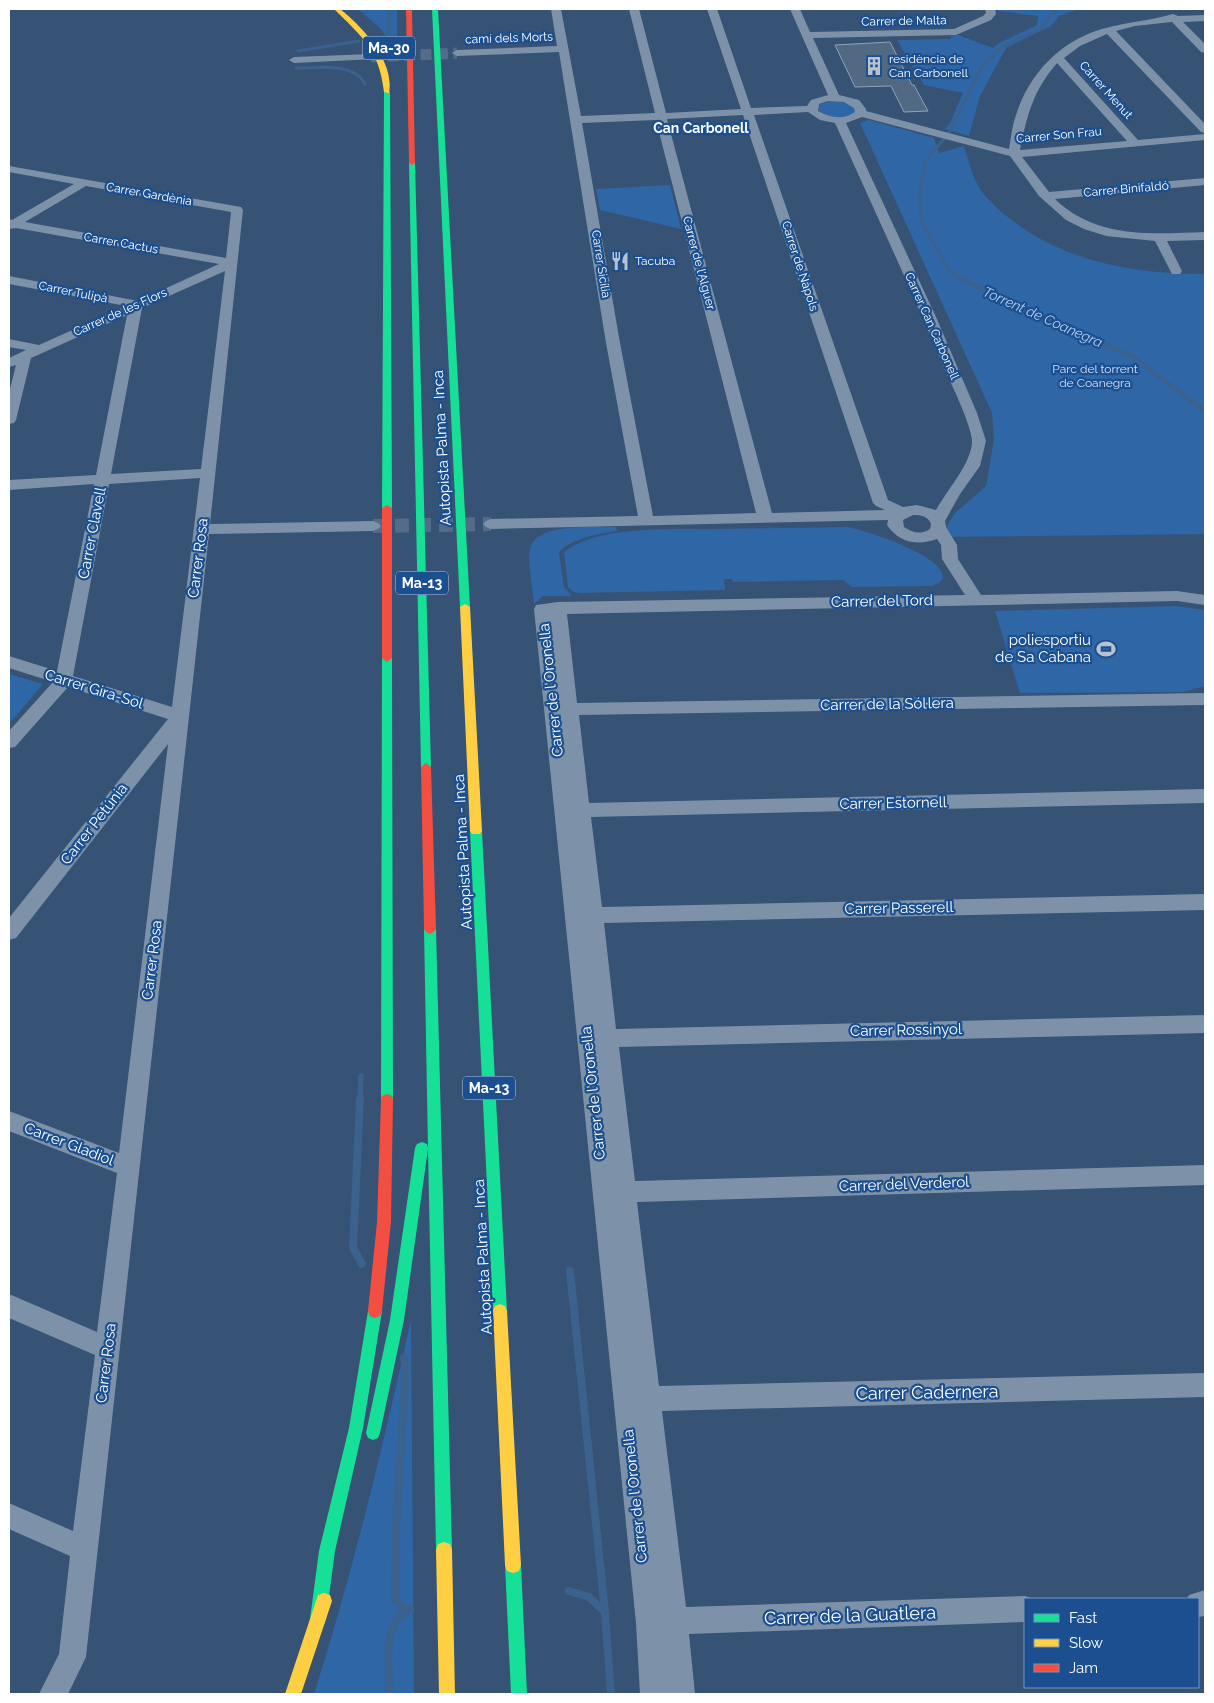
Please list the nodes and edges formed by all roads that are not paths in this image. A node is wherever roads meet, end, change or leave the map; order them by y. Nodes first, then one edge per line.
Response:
1 (336, 9) edge
2 (351, 9) edge
3 (410, 9) edge
4 (435, 9) edge
5 (556, 9) edge
6 (634, 9) edge
7 (712, 9) edge
8 (795, 9) edge
9 (990, 9) edge
10 (1173, 17) junction
11 (1205, 18) edge
12 (375, 30) dead end
13 (1109, 30) junction
14 (807, 35) junction
15 (562, 49) junction
16 (1205, 50) edge
17 (457, 53) tunnel mouth
18 (1057, 56) junction
19 (371, 57) tunnel mouth
20 (294, 60) dead end
21 (398, 68) dead end
22 (835, 98) junction
23 (412, 99) junction
24 (812, 109) junction
25 (746, 113) junction
26 (860, 113) junction
27 (661, 117) junction
28 (576, 120) junction
29 (839, 120) junction
30 (1205, 130) edge
31 (1205, 136) edge
32 (1135, 143) junction
33 (1014, 154) junction
34 (9, 169) edge
35 (1205, 181) edge
36 (84, 183) junction
37 (1047, 196) junction
38 (10, 224) edge
39 (1205, 236) edge
40 (1159, 238) junction
41 (232, 263) junction
42 (1176, 272) dead end
43 (9, 280) edge
44 (136, 304) junction
45 (9, 343) edge
46 (40, 349) junction
47 (25, 356) junction
48 (9, 363) edge
49 (9, 420) edge
50 (208, 473) junction
51 (102, 479) junction
52 (9, 484) edge
53 (953, 493) junction
54 (905, 512) junction
55 (851, 517) junction
56 (765, 518) junction
57 (646, 520) junction
58 (491, 524) tunnel mouth
59 (939, 524) junction
60 (373, 526) tunnel mouth
61 (201, 529) junction
62 (905, 534) junction
63 (950, 559) junction
64 (976, 600) junction
65 (1205, 600) edge
66 (558, 608) junction
67 (9, 662) edge
68 (64, 680) junction
69 (1205, 699) edge
70 (569, 709) junction
71 (180, 716) junction
72 (9, 742) edge
73 (1205, 796) edge
74 (581, 810) junction
75 (1205, 902) edge
76 (593, 915) junction
77 (9, 932) edge
78 (1205, 1024) edge
79 (607, 1038) junction
80 (433, 1067) junction
81 (9, 1121) edge
82 (128, 1167) junction
83 (1205, 1175) edge
84 (614, 1192) junction
85 (9, 1306) edge
86 (108, 1348) junction
87 (1205, 1385) edge
88 (649, 1400) junction
89 (370, 1445) dead end
90 (9, 1516) edge
91 (84, 1549) junction
92 (337, 1564) dead end
93 (1024, 1610) edge
94 (318, 1619) junction
95 (674, 1621) junction
96 (72, 1657) joint
97 (517, 1658) junction
98 (53, 1694) edge
99 (293, 1694) edge
100 (447, 1694) edge
101 (519, 1694) edge
102 (529, 1694) edge
103 (654, 1694) edge
104 (681, 1694) edge

1 - 94 highway
2 - 12 highway, Ma-30
3 - 23 highway, Autopista Palma - Inca / Ma-13
4 - 97 highway, Autopista Palma - Inca / Ma-13
5 - 15 street, Carrer Sicília
6 - 27 street, Carrer de l'Alguer
7 - 25 street, Carrer de Nàpols
8 - 14 street
9 - 14 street, Carrer de Malta
10 - 11 street
10 - 13 street
10 - 16 street
13 - 18 street
13 - 30 street
14 - 22 street
15 - 17 street, camí dels Morts
15 - 28 street, Carrer Sicília
18 - 32 street, Carrer Menut
18 - 33 street
19 - 20 street
21 - 23 highway, Ma-30
22 - 24 street
22 - 26 street
23 - 80 highway, Autopista Palma - Inca / Ma-13
24 - 25 street
24 - 29 street
25 - 27 street
25 - 54 street, Carrer de Nàpols
26 - 29 street
26 - 33 street, Carrer Son Frau
27 - 28 street
27 - 56 street, Carrer de l'Alguer
28 - 57 street, Carrer Sicília
29 - 53 street, Carrer Can Carbonell
31 - 32 street, Carrer Son Frau
32 - 33 street, Carrer Son Frau
33 - 37 street
34 - 36 street, Carrer Gardènia
35 - 37 street, Carrer Binifaldó
36 - 38 street
36 - 41 street, Carrer Gardènia
37 - 40 street
38 - 41 street, Carrer Cactus
39 - 40 street
40 - 42 street
41 - 44 street, Carrer de les Flors
41 - 50 street, Carrer Rosa
43 - 44 street, Carrer Tulipà
44 - 46 street, Carrer de les Flors
44 - 51 street, Carrer Clavell
45 - 46 street
46 - 47 street, Carrer de les Flors
47 - 48 street, Carrer de les Flors
47 - 49 street
50 - 51 street
50 - 61 street, Carrer Rosa
51 - 52 street
51 - 68 street, Carrer Clavell
53 - 54 street, Carrer Can Carbonell
53 - 59 street
54 - 55 street
54 - 59 street, Carrer de Nàpols
54 - 62 street
55 - 56 street
55 - 62 street
56 - 57 street
57 - 58 street
59 - 62 street
59 - 63 street
60 - 61 street
61 - 71 street, Carrer Rosa
62 - 63 street
63 - 64 street
64 - 65 street, Carrer del Tord
64 - 66 street, Carrer del Tord
66 - 70 street, Carrer de l'Oronella
66 - 84 street, Carrer de l'Oronella
67 - 68 street, Carrer Gira-Sol
68 - 71 street, Carrer Gira-Sol
68 - 72 street
69 - 70 street, Carrer de la Sól·lera
70 - 74 street, Carrer de l'Oronella
71 - 77 street, Carrer Petúnia
71 - 82 street, Carrer Rosa
73 - 74 street, Carrer Estornell
74 - 76 street, Carrer de l'Oronella
75 - 76 street, Carrer Passerell
76 - 79 street, Carrer de l'Oronella
78 - 79 street, Carrer Rossinyol
79 - 84 street, Carrer de l'Oronella
80 - 89 highway
80 - 100 highway, Autopista Palma - Inca / Ma-13
81 - 82 street, Carrer Gladiol
82 - 86 street, Carrer Rosa
83 - 84 street, Carrer del Verderol
84 - 88 street, Carrer de l'Oronella
84 - 103 street, Carrer de l'Oronella
85 - 86 street
86 - 91 street, Carrer Rosa
87 - 88 street, Carrer Cadernera
88 - 95 street, Carrer de l'Oronella
90 - 91 street
91 - 96 street, Carrer Rosa
92 - 94 highway
93 - 95 street, Carrer de la Guatlera
94 - 99 highway
95 - 104 street, Carrer de l'Oronella
96 - 98 street
97 - 101 highway, Autopista Palma - Inca / Ma-13
97 - 102 highway

